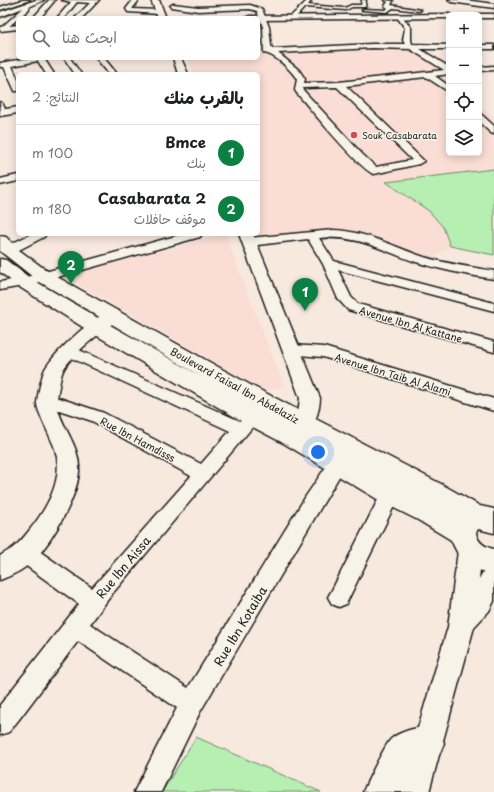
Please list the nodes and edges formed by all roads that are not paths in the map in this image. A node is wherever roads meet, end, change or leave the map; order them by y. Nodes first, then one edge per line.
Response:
1 (52, 0) edge
2 (65, 0) edge
3 (70, 0) edge
4 (76, 0) edge
5 (86, 0) edge
6 (95, 0) edge
7 (136, 0) edge
8 (155, 0) edge
9 (308, 0) edge
10 (364, 0) edge
11 (385, 0) edge
12 (451, 0) edge
13 (40, 1) edge
14 (29, 2) edge
15 (466, 2) junction
16 (420, 4) dead end
17 (173, 6) dead end
18 (304, 6) junction
19 (494, 6) edge
20 (392, 7) junction
21 (458, 8) dead end
22 (0, 9) edge
23 (364, 10) dead end
24 (420, 13) junction
25 (376, 14) junction
26 (0, 15) edge
27 (160, 15) edge
28 (38, 16) edge
29 (62, 16) edge
30 (80, 16) edge
31 (446, 16) edge
32 (482, 16) edge
33 (494, 16) edge
34 (400, 17) junction
35 (260, 18) edge
36 (264, 18) junction
37 (292, 18) junction
38 (16, 26) edge
39 (2, 29) edge
40 (412, 46) junction
41 (446, 47) edge
42 (482, 47) edge
43 (494, 47) edge
44 (270, 51) junction
45 (260, 52) edge
46 (30, 60) edge
47 (44, 60) edge
48 (68, 60) edge
49 (102, 60) edge
50 (178, 60) edge
51 (4, 64) edge
52 (494, 68) edge
53 (446, 69) edge
54 (482, 69) edge
55 (49, 72) edge
56 (77, 72) edge
57 (111, 72) edge
58 (182, 72) edge
59 (446, 72) edge
60 (429, 75) junction
61 (339, 84) junction
62 (16, 85) edge
63 (300, 86) junction
64 (446, 88) edge
65 (1, 110) edge
66 (16, 110) edge
67 (482, 120) edge
68 (494, 131) edge
69 (16, 178) edge
70 (0, 182) edge
71 (36, 236) edge
72 (189, 236) edge
73 (312, 236) junction
74 (248, 238) edge
75 (3, 252) edge
76 (329, 264) junction
77 (494, 275) edge
78 (34, 279) junction
79 (0, 286) edge
80 (494, 307) edge
81 (105, 321) junction
82 (494, 347) edge
83 (291, 350) junction
84 (70, 351) junction
85 (47, 405) junction
86 (494, 405) edge
87 (247, 423) junction
88 (298, 430) junction
89 (338, 463) junction
90 (203, 474) junction
91 (391, 494) junction
92 (482, 529) edge
93 (25, 553) junction
94 (0, 569) edge
95 (494, 576) edge
96 (339, 597) dead end
97 (94, 602) junction
98 (462, 621) junction
99 (76, 627) junction
100 (192, 704) junction
101 (0, 723) edge
102 (427, 743) junction
103 (147, 792) edge
104 (381, 792) edge
105 (414, 792) edge

1 - 28 street
2 - 3 street
3 - 4 street
4 - 5 street
4 - 29 street
5 - 6 street
6 - 30 street
7 - 27 street
8 - 27 street
9 - 18 street
10 - 18 street
11 - 20 street
11 - 25 street
12 - 15 street
13 - 14 street
14 - 22 street
14 - 26 street
14 - 39 street
15 - 19 street
15 - 21 street
16 - 24 street
17 - 36 street
18 - 37 street
20 - 24 street
20 - 25 street
23 - 25 street
24 - 31 street
24 - 34 street
25 - 34 street
25 - 37 street
32 - 33 street
34 - 40 street
35 - 36 street
36 - 37 street
36 - 44 street
38 - 39 street
40 - 41 street
40 - 44 street
40 - 53 street
42 - 43 street
44 - 45 street
44 - 63 street
46 - 51 street
47 - 55 street
48 - 56 street
49 - 57 street
50 - 58 street
51 - 62 street
52 - 54 street
59 - 60 street
60 - 61 street
60 - 64 street
61 - 63 street
61 - 63 street
65 - 66 street
67 - 68 street
69 - 70 street
71 - 75 street
72 - 78 street
73 - 74 street
73 - 76 street, Avenue Ibn Al Kattane
73 - 77 street
74 - 83 street
75 - 78 main road, Boulevard Faisal Ibn Abdelaziz
76 - 80 street
76 - 82 street, Avenue Ibn Al Kattane
78 - 79 street
78 - 81 main road, Boulevard Faisal Ibn Abdelaziz
81 - 84 street
81 - 87 main road, Boulevard Faisal Ibn Abdelaziz
81 - 88 main road, Boulevard Faisal Ibn Abdelaziz
83 - 86 street, Avenue Ibn Taib Al Alami
83 - 88 street
84 - 85 street
84 - 87 street
85 - 90 street, Rue Ibn Hamdisss
85 - 93 street
87 - 88 main road, Boulevard Faisal Ibn Abdelaziz
87 - 90 street, Rue Ibn Aissa
88 - 89 main road, Boulevard Faisal Ibn Abdelaziz
88 - 92 main road, Boulevard Faisal Ibn Abdelaziz
89 - 91 main road, Boulevard Faisal Ibn Abdelaziz
89 - 100 street, Rue Ibn Kotaiba
90 - 97 street, Rue Ibn Aissa
91 - 92 main road, Boulevard Faisal Ibn Abdelaziz
91 - 96 street
92 - 98 street
93 - 94 street
93 - 97 street
95 - 98 street
97 - 99 street, Rue Ibn Aissa
98 - 102 street
99 - 100 street
99 - 101 street, Rue Ibn Aissa
100 - 103 street, Rue Ibn Kotaiba
102 - 104 main road
102 - 105 street

